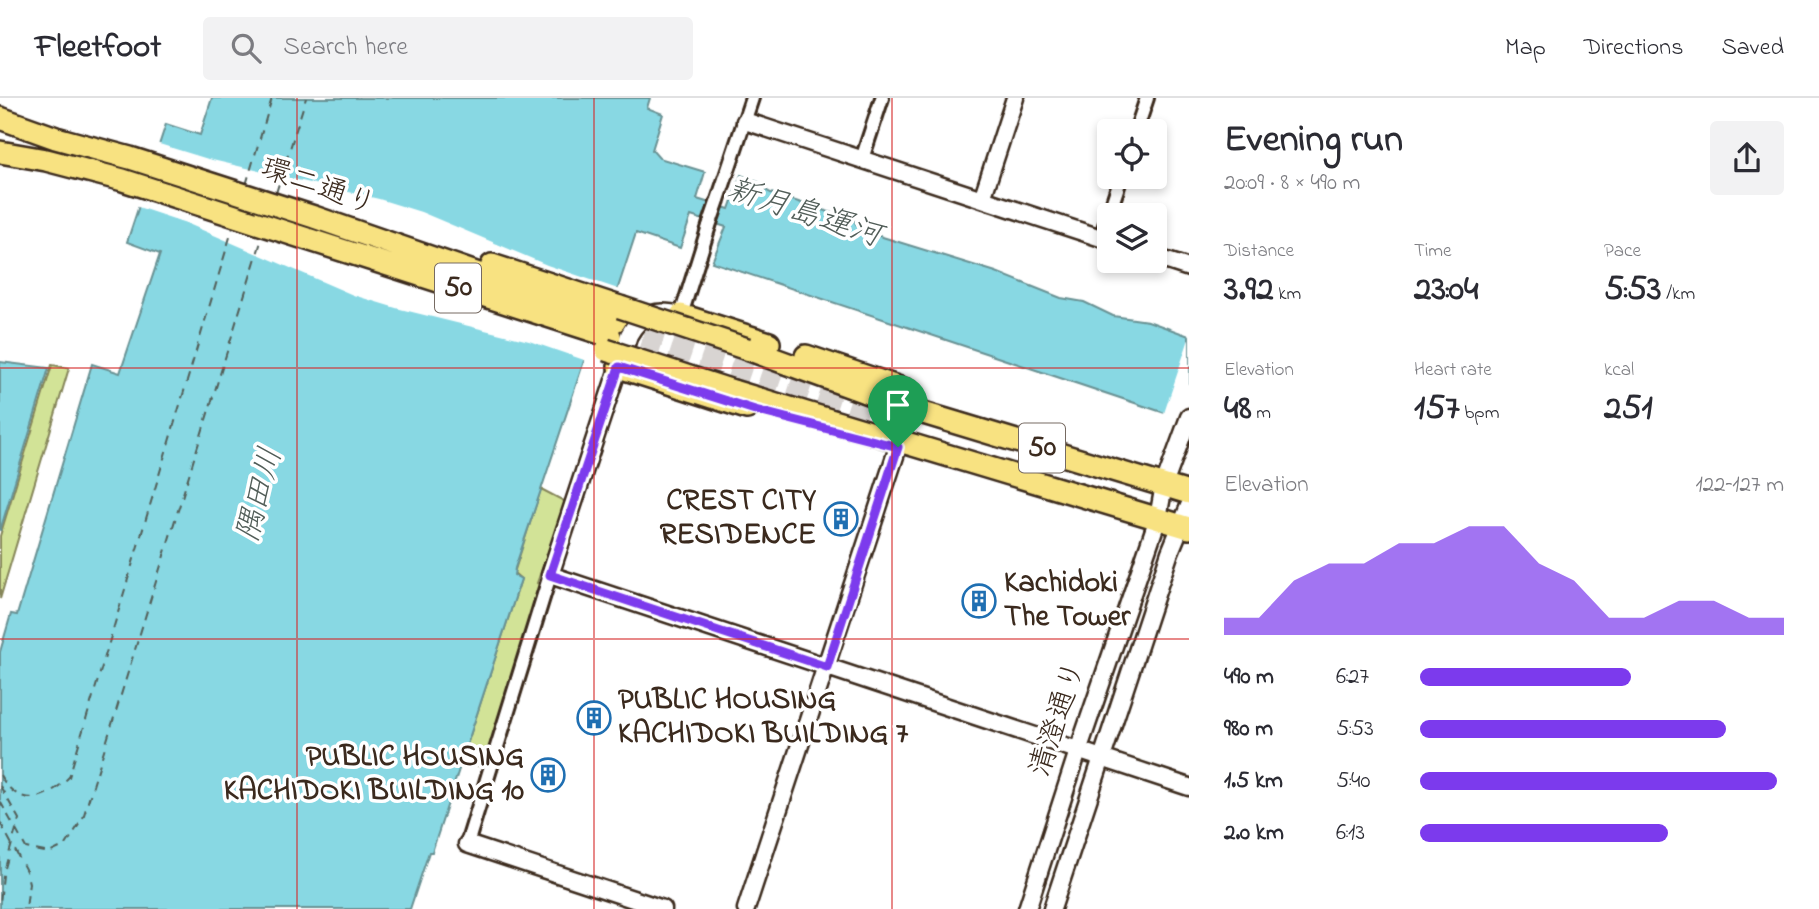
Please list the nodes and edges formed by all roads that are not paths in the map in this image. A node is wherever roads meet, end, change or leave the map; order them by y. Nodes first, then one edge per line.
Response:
1 (752, 98) edge
2 (882, 98) edge
3 (1015, 98) edge
4 (1147, 98) edge
5 (0, 118) edge
6 (1140, 119) edge
7 (745, 121) junction
8 (0, 152) edge
9 (862, 159) junction
10 (982, 199) junction
11 (314, 217) junction
12 (1097, 237) edge
13 (306, 240) junction
14 (1167, 261) edge
15 (1189, 268) edge
16 (681, 315) junction
17 (619, 367) junction
18 (920, 412) junction
19 (1187, 423) edge
20 (898, 447) junction
21 (993, 470) junction
22 (1118, 471) junction
23 (1164, 485) junction
24 (1189, 493) edge
25 (1107, 503) junction
26 (1158, 518) junction
27 (1186, 520) edge
28 (550, 575) junction
29 (827, 667) junction
30 (1078, 751) junction
31 (1102, 760) junction
32 (1189, 787) edge
33 (467, 844) joint
34 (663, 909) edge
35 (746, 909) edge
36 (1027, 909) edge
37 (1052, 909) edge

1 - 7 street
2 - 9 street
3 - 10 street
4 - 6 street
5 - 11 main road, 環二通り / 50
7 - 9 street
7 - 16 street, bridge
8 - 13 main road, 環二通り / 50
9 - 10 street
10 - 12 street
11 - 13 main road, 環二通り / 50
11 - 18 main road, 50, bridge
13 - 21 main road, 50, bridge
14 - 15 street
16 - 17 street
16 - 18 main road
17 - 20 main road
17 - 28 street
18 - 22 main road, 50
19 - 23 street, 清澄通り
20 - 21 main road
20 - 29 street
21 - 25 main road, 50
22 - 23 main road, 50
22 - 25 main road
23 - 24 main road, 50
23 - 26 street, 清澄通り
25 - 26 main road, 50
26 - 27 main road, 50
26 - 30 street, 清澄通り
27 - 31 street, 清澄通り
28 - 29 street
28 - 33 street
29 - 30 street
29 - 35 street
30 - 31 street
30 - 36 street, 清澄通り
31 - 32 street
31 - 37 street, 清澄通り
33 - 34 street

